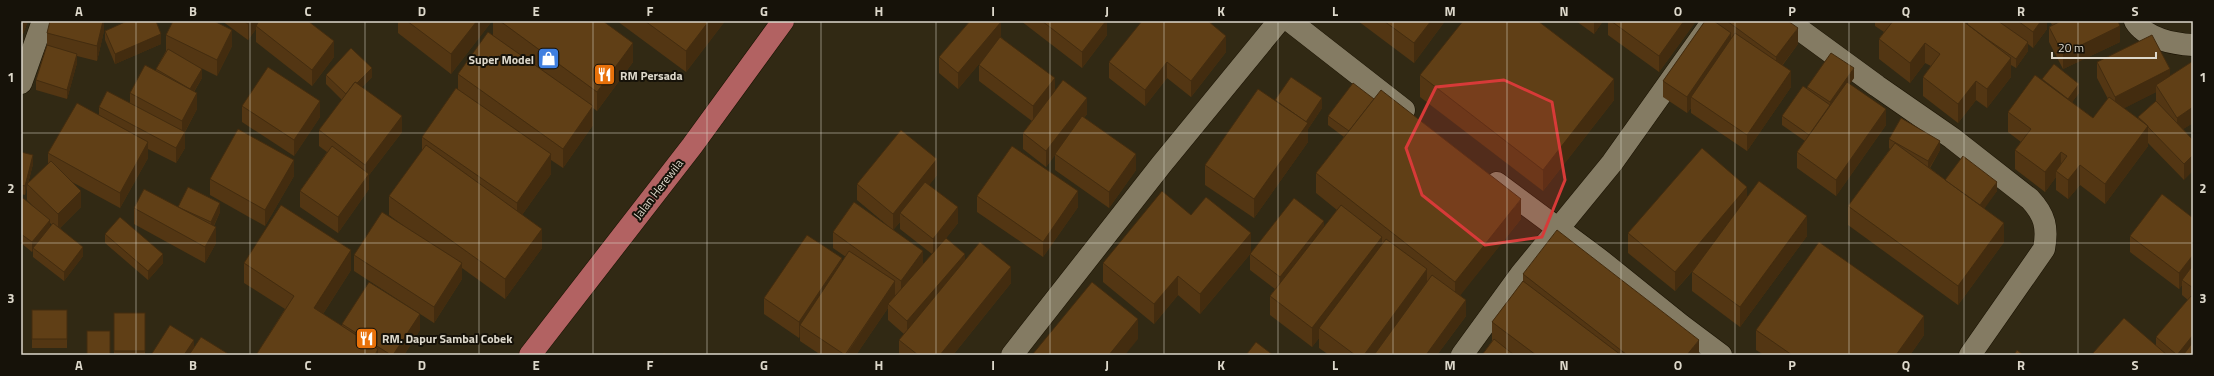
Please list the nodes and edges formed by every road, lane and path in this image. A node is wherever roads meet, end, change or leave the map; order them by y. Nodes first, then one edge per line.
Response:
1 (43, 21) edge
2 (783, 21) edge
3 (1279, 21) edge
4 (1290, 21) edge
5 (1713, 21) edge
6 (1788, 21) edge
7 (2135, 21) edge
8 (2193, 45) edge
9 (21, 83) edge
10 (1418, 122) edge
11 (1479, 170) edge
12 (1558, 230) junction
13 (530, 355) edge
14 (1012, 355) edge
15 (1462, 355) edge
16 (1722, 355) edge
17 (1970, 355) edge

1 - 9 street
2 - 13 main road, Jalan Herewila
3 - 14 street
4 - 10 street
5 - 12 street
6 - 17 street
7 - 8 street
11 - 12 street
12 - 15 street
12 - 16 street

